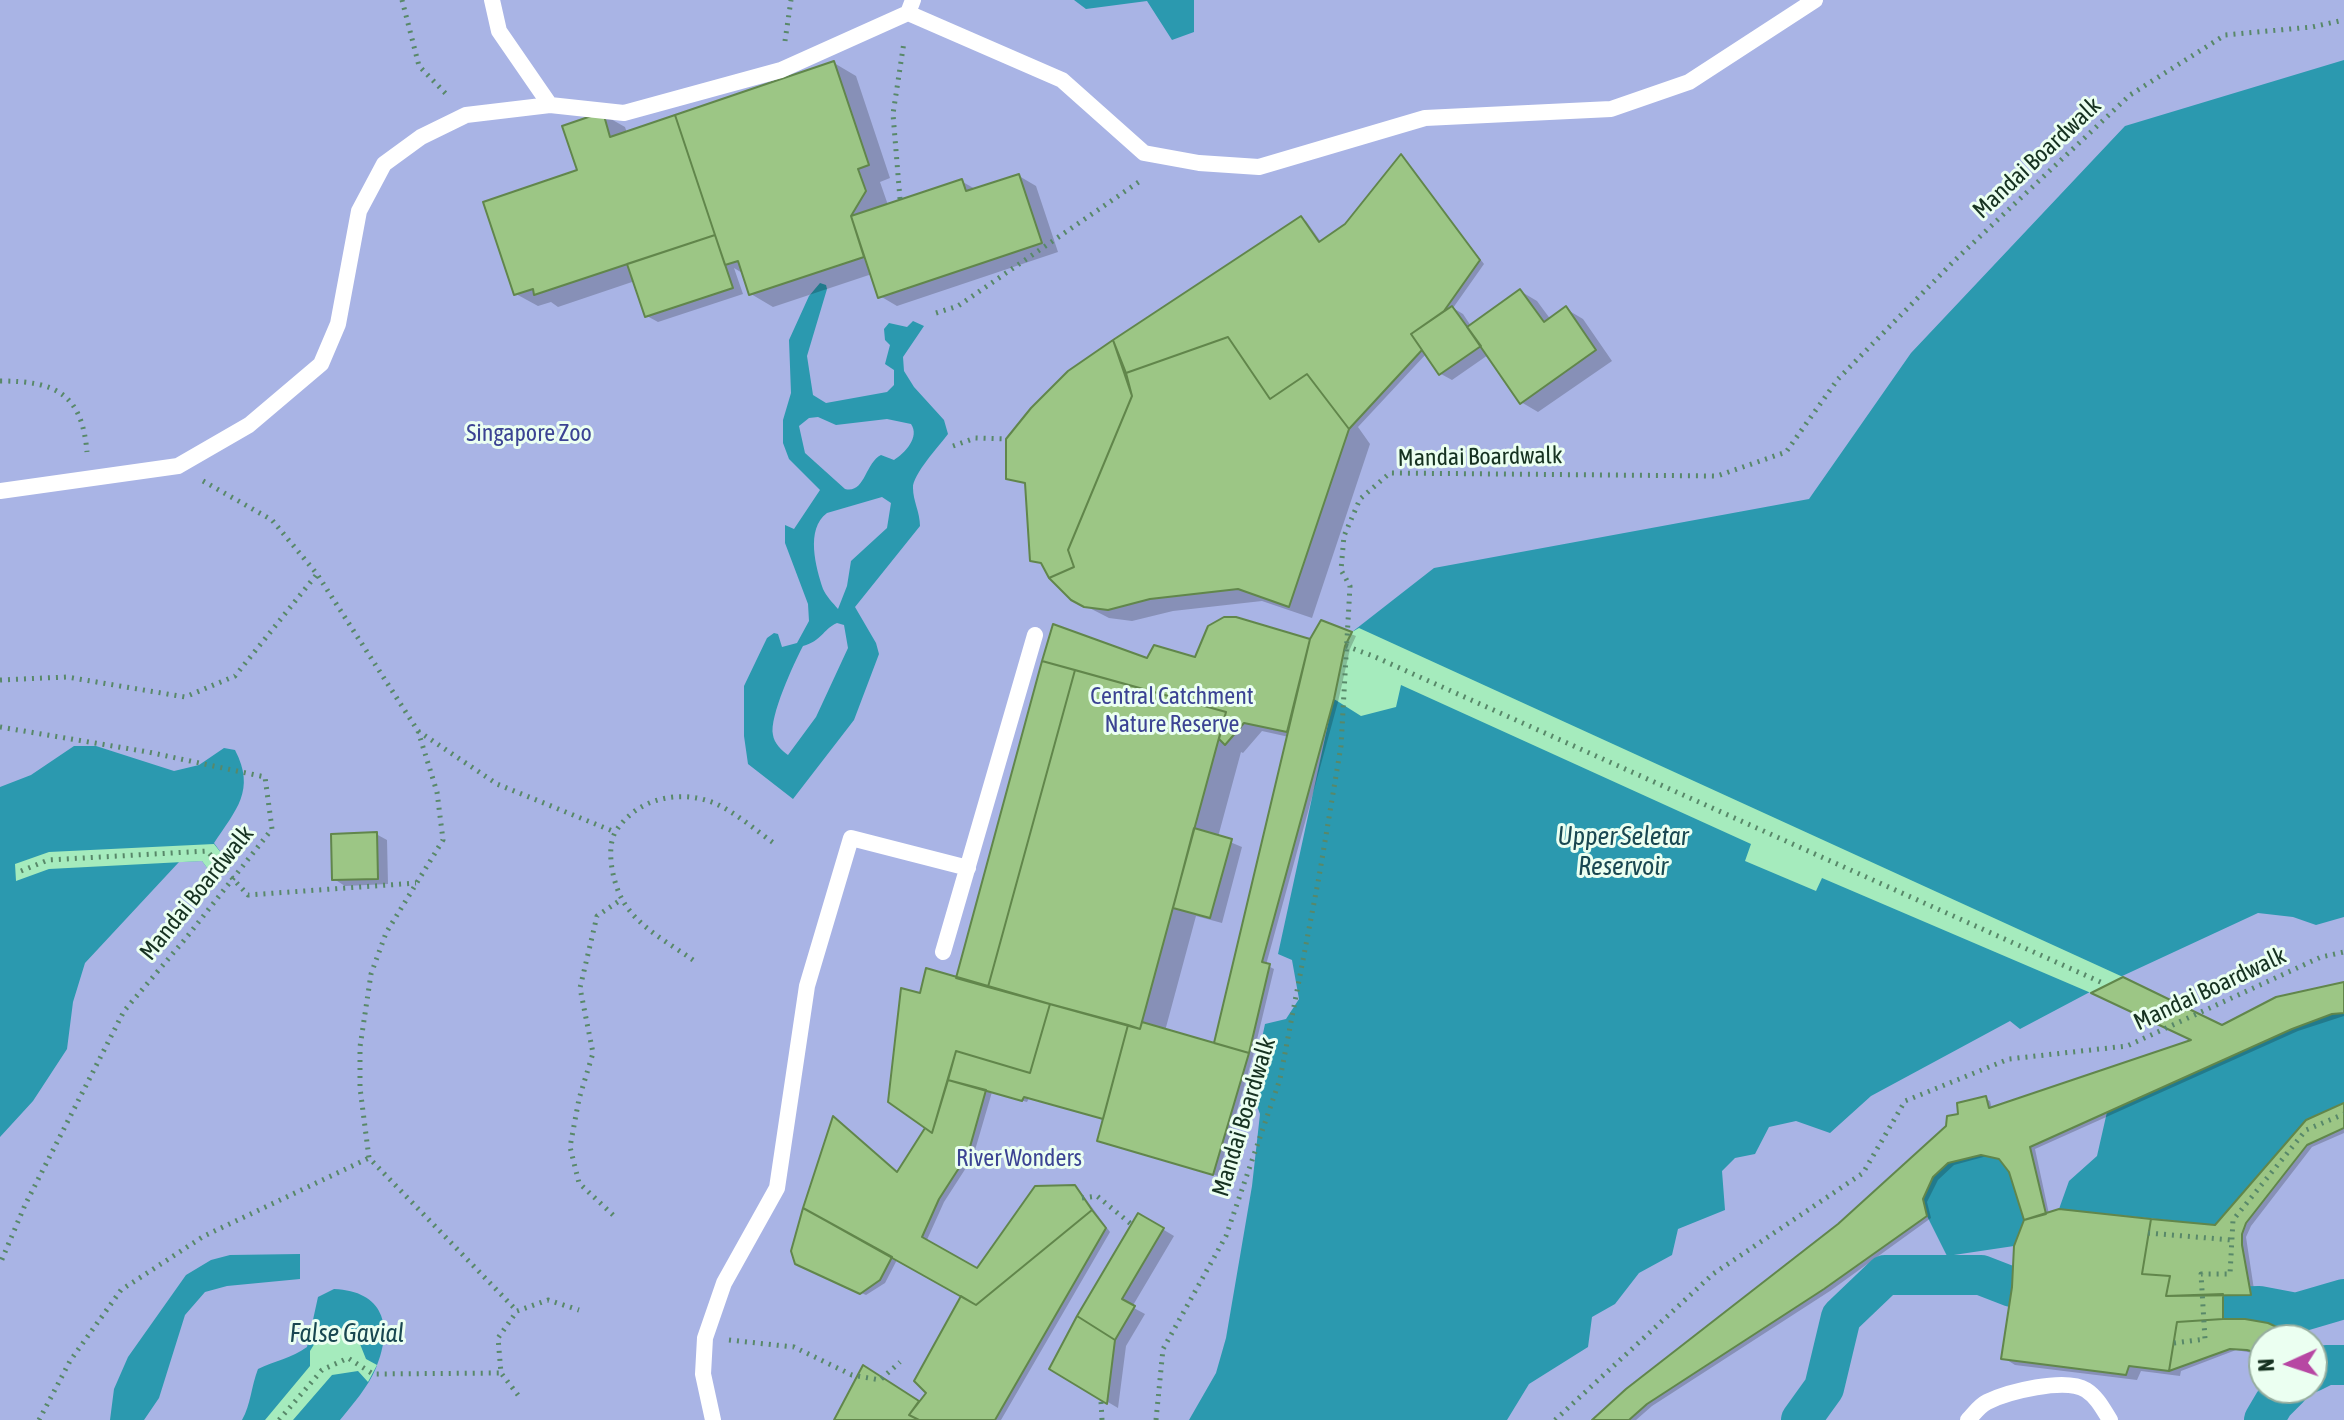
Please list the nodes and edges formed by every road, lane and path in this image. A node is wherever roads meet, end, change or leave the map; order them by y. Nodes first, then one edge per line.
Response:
1 (402, 0) edge
2 (492, 0) edge
3 (1815, 0) edge
4 (911, 6) edge
5 (2344, 20) edge
6 (550, 105) junction
7 (466, 115) junction
8 (1174, 158) junction
9 (900, 199) dead end
10 (936, 313) dead end
11 (0, 381) edge
12 (1006, 439) dead end
13 (953, 446) dead end
14 (178, 466) junction
15 (89, 478) junction
16 (0, 491) edge
17 (317, 574) junction
18 (1035, 635) dead end
19 (1345, 646) dead end
20 (0, 680) edge
21 (0, 727) edge
22 (418, 731) junction
23 (615, 832) junction
24 (775, 844) dead end
25 (968, 868) junction
26 (21, 871) dead end
27 (416, 883) junction
28 (622, 899) junction
29 (943, 952) dead end
30 (2344, 952) edge
31 (693, 960) dead end
32 (2105, 984) dead end
33 (2344, 1114) edge
34 (369, 1158) junction
35 (1082, 1198) dead end
36 (613, 1215) dead end
37 (1131, 1224) dead end
38 (2148, 1233) dead end
39 (2232, 1240) junction
40 (0, 1264) edge
41 (579, 1310) dead end
42 (517, 1311) junction
43 (705, 1338) junction
44 (2174, 1343) dead end
45 (900, 1362) dead end
46 (501, 1373) junction
47 (518, 1395) dead end
48 (1101, 1402) dead end
49 (39, 1420) edge
50 (279, 1420) edge
51 (713, 1420) edge
52 (1102, 1420) edge
53 (1156, 1420) edge
54 (1555, 1420) edge
55 (1968, 1420) edge
56 (2110, 1420) edge

1 - 7 path
2 - 6 lane
3 - 8 lane
4 - 6 lane
4 - 8 lane
4 - 9 path
5 - 53 path, Mandai Boardwalk
6 - 7 lane
7 - 14 lane
8 - 10 path
11 - 15 path
12 - 13 path
14 - 15 lane
14 - 17 path
15 - 16 lane
17 - 20 path
17 - 22 path
18 - 25 lane
19 - 32 path
21 - 40 path, Mandai Boardwalk
22 - 23 path
22 - 27 path
23 - 24 path
23 - 28 path
25 - 29 lane
25 - 43 lane
26 - 27 path
27 - 34 path
28 - 31 path
28 - 36 path
30 - 54 path, Mandai Boardwalk
33 - 39 path
34 - 42 path
34 - 49 path
35 - 37 path
38 - 39 path
39 - 44 path
41 - 42 path
42 - 46 path
43 - 45 path
43 - 51 lane
46 - 47 path
46 - 50 path
48 - 52 path
55 - 56 lane

